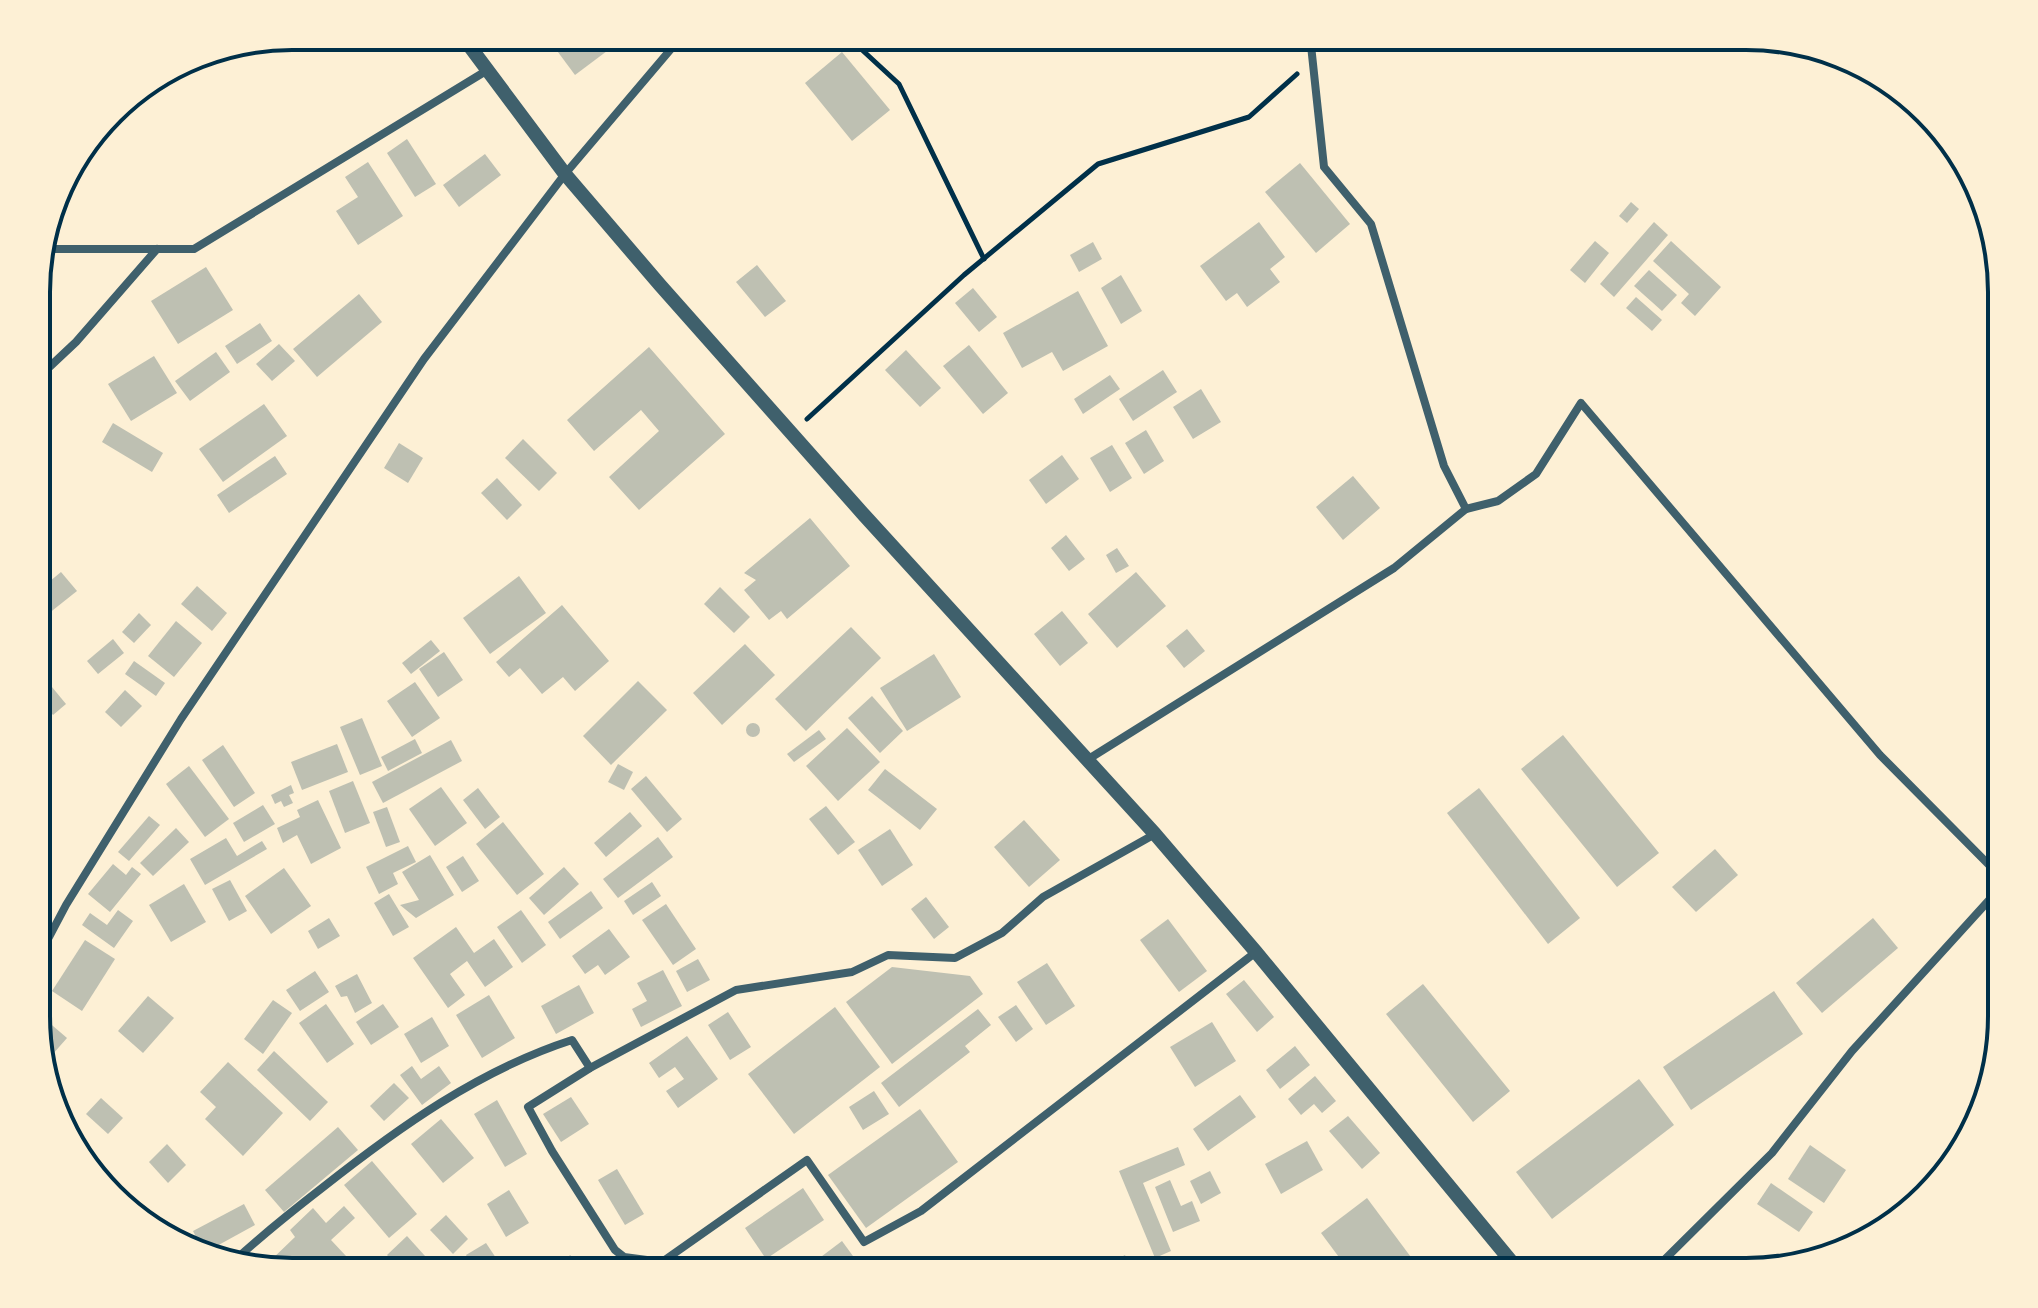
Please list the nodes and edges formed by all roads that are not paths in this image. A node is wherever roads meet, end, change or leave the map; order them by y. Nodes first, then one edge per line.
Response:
1 (1312, 50) edge
2 (472, 51) edge
3 (670, 51) edge
4 (486, 71) junction
5 (565, 174) junction
6 (54, 249) edge
7 (157, 249) junction
8 (50, 366) edge
9 (1466, 509) junction
10 (1086, 760) junction
11 (1155, 834) junction
12 (1987, 863) edge
13 (1987, 902) edge
14 (50, 935) edge
15 (1256, 952) junction
16 (590, 1068) junction
17 (243, 1253) edge
18 (1508, 1257) edge
19 (1667, 1257) edge
20 (637, 1258) edge
21 (668, 1258) edge

1 - 9 street
2 - 4 street
3 - 5 street
4 - 5 street
4 - 7 street
5 - 10 street
5 - 14 street
6 - 7 street
7 - 8 street
9 - 10 street
9 - 12 street
10 - 11 street
11 - 15 street
11 - 16 street
13 - 19 street
15 - 18 street
15 - 21 street
16 - 17 street
16 - 20 street

